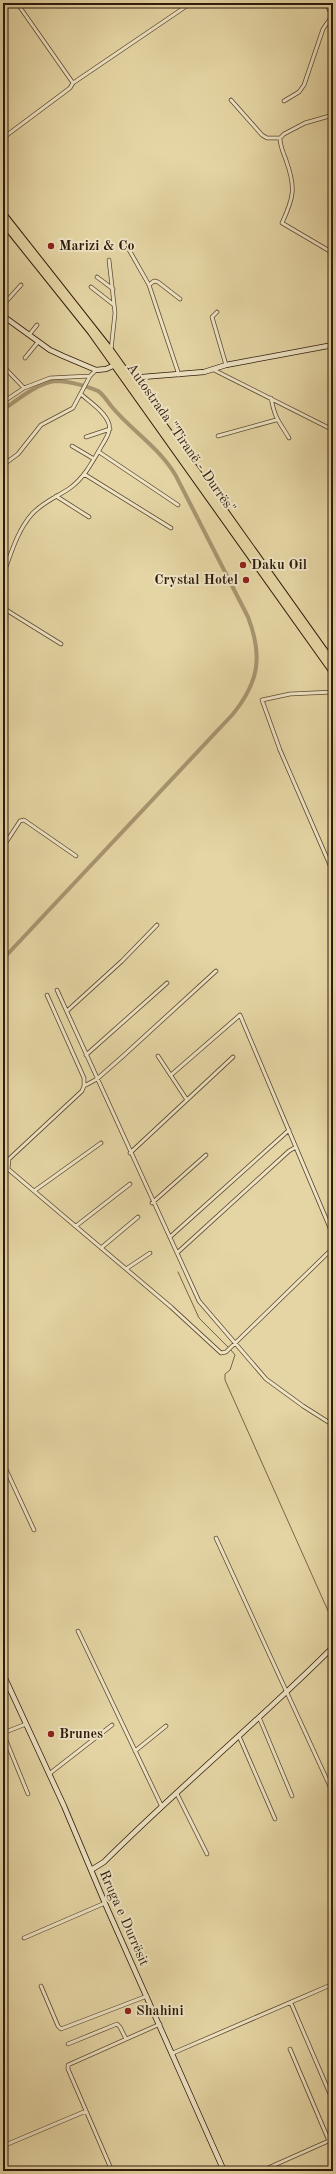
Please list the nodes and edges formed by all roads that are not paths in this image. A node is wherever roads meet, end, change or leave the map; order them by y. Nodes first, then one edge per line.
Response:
1 (17, 3) edge
2 (191, 3) edge
3 (326, 3) edge
4 (332, 17) edge
5 (73, 83) junction
6 (231, 100) dead end
7 (284, 101) dead end
8 (333, 115) edge
9 (3, 138) edge
10 (280, 138) junction
11 (3, 214) edge
12 (3, 222) edge
13 (128, 248) dead end
14 (333, 253) edge
15 (109, 260) dead end
16 (97, 277) dead end
17 (21, 285) dead end
18 (149, 285) junction
19 (91, 287) dead end
20 (113, 289) junction
21 (180, 299) dead end
22 (3, 305) edge
23 (114, 305) junction
24 (217, 312) dead end
25 (3, 316) edge
26 (37, 325) dead end
27 (29, 335) junction
28 (38, 342) junction
29 (333, 345) edge
30 (111, 351) junction
31 (25, 358) dead end
32 (115, 365) junction
33 (226, 365) junction
34 (3, 366) edge
35 (96, 370) junction
36 (212, 370) junction
37 (179, 375) junction
38 (90, 376) junction
39 (132, 380) junction
40 (24, 388) junction
41 (82, 395) junction
42 (271, 398) junction
43 (3, 401) edge
44 (276, 420) junction
45 (110, 429) junction
46 (333, 430) edge
47 (218, 436) dead end
48 (86, 438) dead end
49 (289, 438) dead end
50 (72, 446) dead end
51 (99, 452) junction
52 (94, 459) junction
53 (3, 465) edge
54 (84, 474) junction
55 (56, 496) junction
56 (178, 505) dead end
57 (89, 517) dead end
58 (171, 528) dead end
59 (3, 575) edge
60 (3, 608) edge
61 (61, 644) dead end
62 (333, 663) edge
63 (333, 672) edge
64 (333, 692) edge
65 (3, 847) edge
66 (76, 856) dead end
67 (333, 872) edge
68 (157, 925) dead end
69 (216, 971) dead end
70 (168, 983) dead end
71 (57, 990) dead end
72 (47, 995) dead end
73 (67, 1011) junction
74 (86, 1055) junction
75 (158, 1056) dead end
76 (233, 1057) dead end
77 (171, 1075) junction
78 (97, 1079) junction
79 (84, 1086) junction
80 (187, 1100) junction
81 (289, 1130) junction
82 (101, 1143) dead end
83 (296, 1147) junction
84 (130, 1153) junction
85 (206, 1155) dead end
86 (130, 1184) dead end
87 (34, 1191) junction
88 (152, 1203) junction
89 (138, 1217) dead end
90 (76, 1226) junction
91 (333, 1235) edge
92 (170, 1238) junction
93 (101, 1248) junction
94 (333, 1248) edge
95 (150, 1253) dead end
96 (177, 1253) junction
97 (126, 1269) junction
98 (235, 1342) junction
99 (333, 1425) edge
100 (3, 1463) edge
101 (34, 1530) dead end
102 (216, 1538) dead end
103 (78, 1631) dead end
104 (333, 1647) edge
105 (3, 1674) edge
106 (288, 1692) junction
107 (259, 1716) junction
108 (26, 1724) junction
109 (112, 1726) dead end
110 (166, 1726) dead end
111 (238, 1736) junction
112 (135, 1751) junction
113 (49, 1774) junction
114 (333, 1793) edge
115 (28, 1794) dead end
116 (177, 1794) junction
117 (292, 1796) dead end
118 (162, 1807) junction
119 (275, 1819) dead end
120 (207, 1854) dead end
121 (91, 1870) junction
122 (104, 1903) junction
123 (24, 1938) dead end
124 (333, 1984) edge
125 (41, 1986) dead end
126 (147, 1996) junction
127 (291, 2003) junction
128 (160, 2024) junction
129 (126, 2039) junction
130 (68, 2044) dead end
131 (290, 2049) dead end
132 (173, 2053) junction
133 (333, 2101) edge
134 (86, 2111) junction
135 (333, 2139) edge
136 (329, 2141) junction
137 (3, 2146) edge
138 (112, 2171) edge
139 (224, 2171) edge
140 (261, 2171) edge

1 - 5 street
2 - 5 street
3 - 4 street
4 - 7 street
5 - 9 street
6 - 10 street
8 - 10 street
10 - 14 street
11 - 30 highway, Autostrada "Tiranë - Durrës"
12 - 32 highway, Autostrada "Tiranë - Durrës"
13 - 18 street
15 - 20 street
16 - 20 street
17 - 22 street
18 - 21 street
18 - 37 street
19 - 23 street
20 - 23 street
23 - 30 street
24 - 33 street
25 - 27 street
26 - 27 street
27 - 28 street
28 - 31 street
28 - 35 street
29 - 33 street
30 - 39 highway, Autostrada "Tiranë - Durrës"
32 - 35 street
32 - 63 highway, Autostrada "Tiranë - Durrës"
33 - 36 street
34 - 40 street
35 - 38 street
36 - 37 street
36 - 42 street
37 - 39 street
38 - 40 street
38 - 41 street
39 - 62 highway, Autostrada "Tiranë - Durrës"
40 - 43 street
41 - 45 street
41 - 53 street
42 - 44 street
42 - 46 street
44 - 47 street
44 - 49 street
45 - 48 street
45 - 51 street
50 - 52 street
51 - 52 street
51 - 56 street
52 - 54 street
54 - 55 street
54 - 58 street
55 - 57 street
55 - 59 street
60 - 61 street
64 - 67 street
65 - 66 street
68 - 73 street
69 - 78 street
70 - 74 street
71 - 73 street
72 - 79 street
73 - 74 street
74 - 78 street
75 - 77 street
76 - 80 street
77 - 80 street
77 - 81 street
78 - 79 street
78 - 84 street
79 - 87 street
80 - 84 street
81 - 83 street
81 - 92 street
82 - 87 street
83 - 91 street
83 - 96 street
84 - 88 street
85 - 88 street
86 - 90 street
87 - 90 street
88 - 92 street
89 - 93 street
90 - 93 street
92 - 96 street
93 - 97 street
94 - 98 street
95 - 97 street
96 - 98 street
97 - 98 street
98 - 99 street
100 - 101 street
102 - 106 street
103 - 112 street
104 - 106 street
105 - 108 street, Rruga e Durrësit
106 - 107 street
106 - 114 street
107 - 111 street
107 - 117 street
108 - 113 street, Rruga e Durrësit
108 - 115 street
109 - 113 street
110 - 112 street
111 - 116 street
111 - 119 street
112 - 118 street
113 - 121 street, Rruga e Durrësit
116 - 118 street
116 - 120 street
118 - 121 street
121 - 122 street, Rruga e Durrësit
122 - 123 street
122 - 126 street, Rruga e Durrësit
124 - 127 street
125 - 126 street
126 - 128 street, Rruga e Durrësit
127 - 132 street
127 - 133 street
128 - 129 street
128 - 132 street, Rruga e Durrësit
129 - 130 street
129 - 134 street
131 - 136 street
132 - 139 street, Rruga e Durrësit
134 - 137 street
134 - 138 street
135 - 136 street
136 - 140 street

